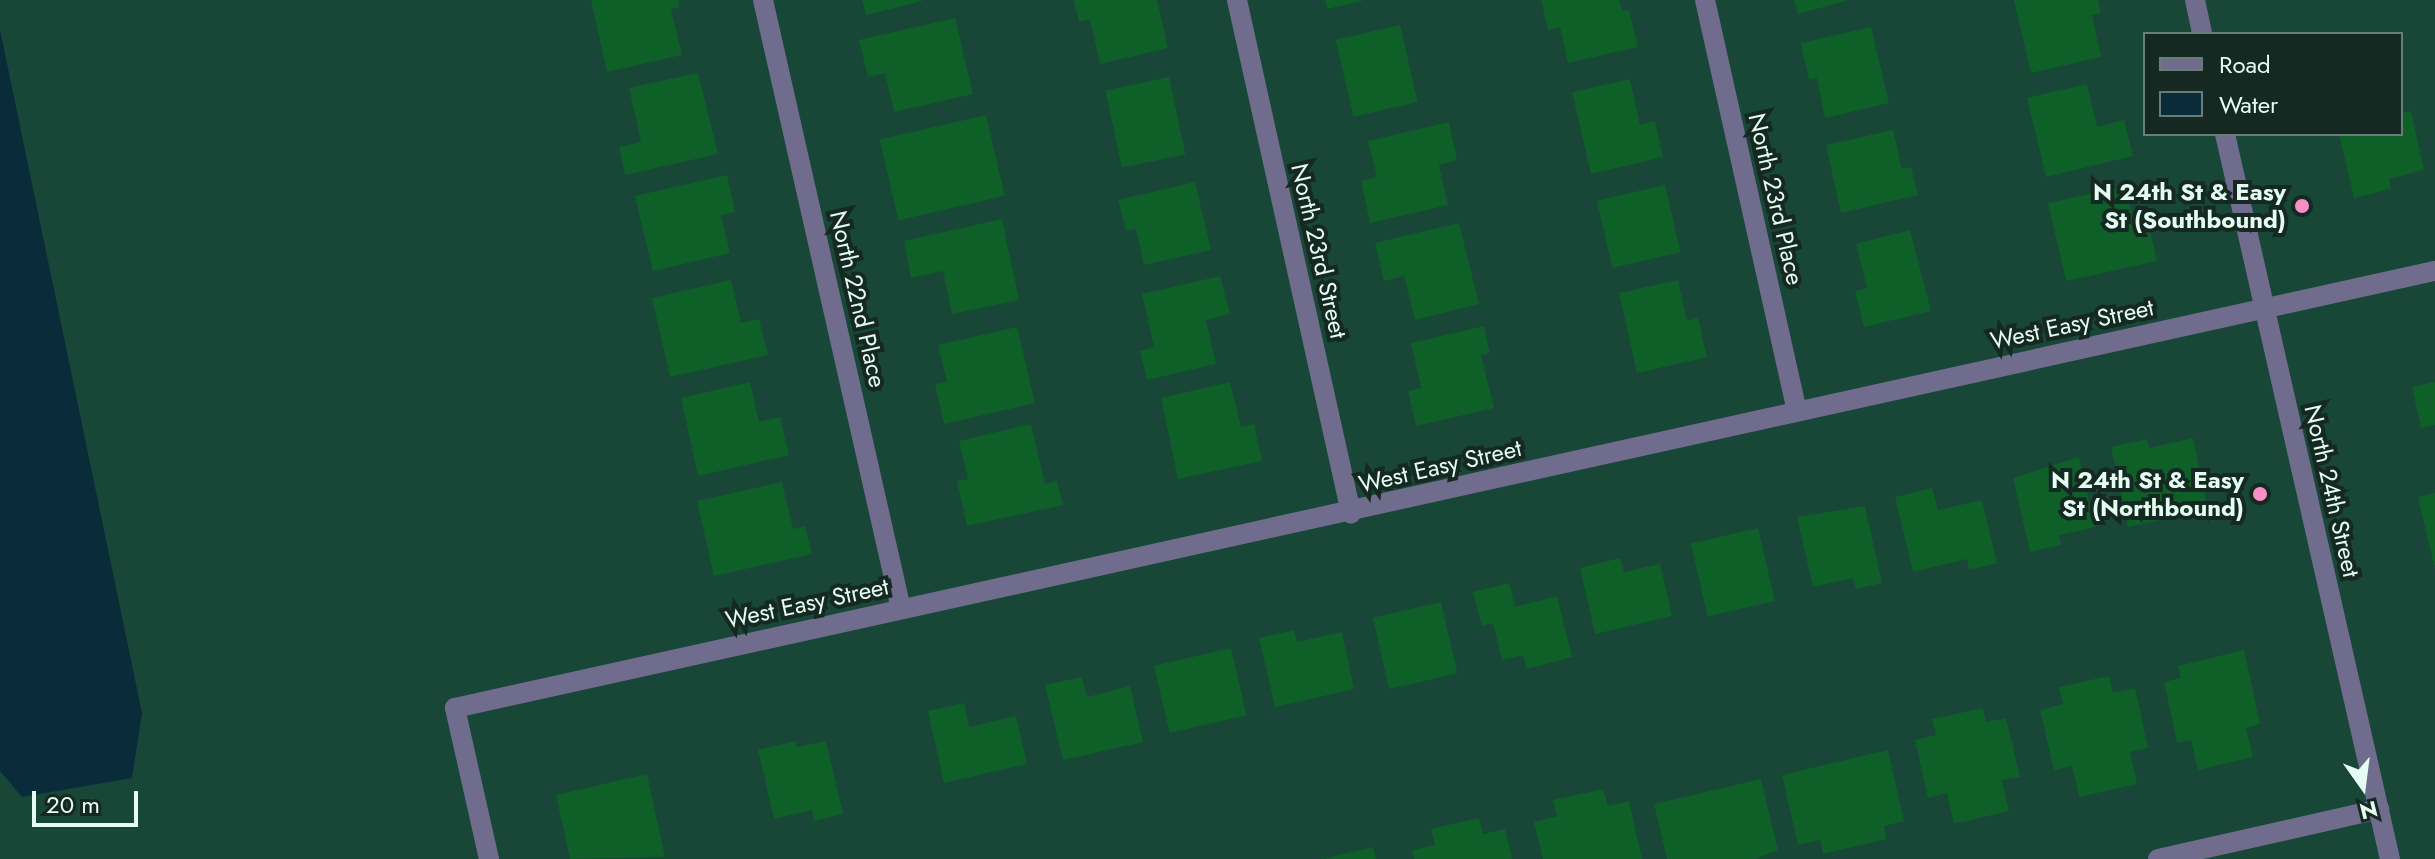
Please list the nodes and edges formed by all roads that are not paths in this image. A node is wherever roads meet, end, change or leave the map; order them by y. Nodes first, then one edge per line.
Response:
1 (763, 0) edge
2 (1237, 0) edge
3 (1705, 0) edge
4 (2195, 0) edge
5 (2202, 32) edge
6 (2225, 136) edge
7 (2435, 271) edge
8 (2263, 307) junction
9 (1797, 410) junction
10 (1351, 513) junction
11 (901, 609) junction
12 (2379, 809) junction
13 (489, 859) edge
14 (2158, 859) edge
15 (2390, 859) edge

1 - 11 street, North 22nd Place
2 - 10 street, North 23rd Street
3 - 9 street, North 23rd Place
4 - 5 street
6 - 8 street, North 24th Street
7 - 8 street, West Easy Street
8 - 9 street, West Easy Street
8 - 12 street, North 24th Street
9 - 10 street, West Easy Street
10 - 11 street, West Easy Street
11 - 13 street, West Easy Street
12 - 14 street
12 - 15 street, North 24th Street

